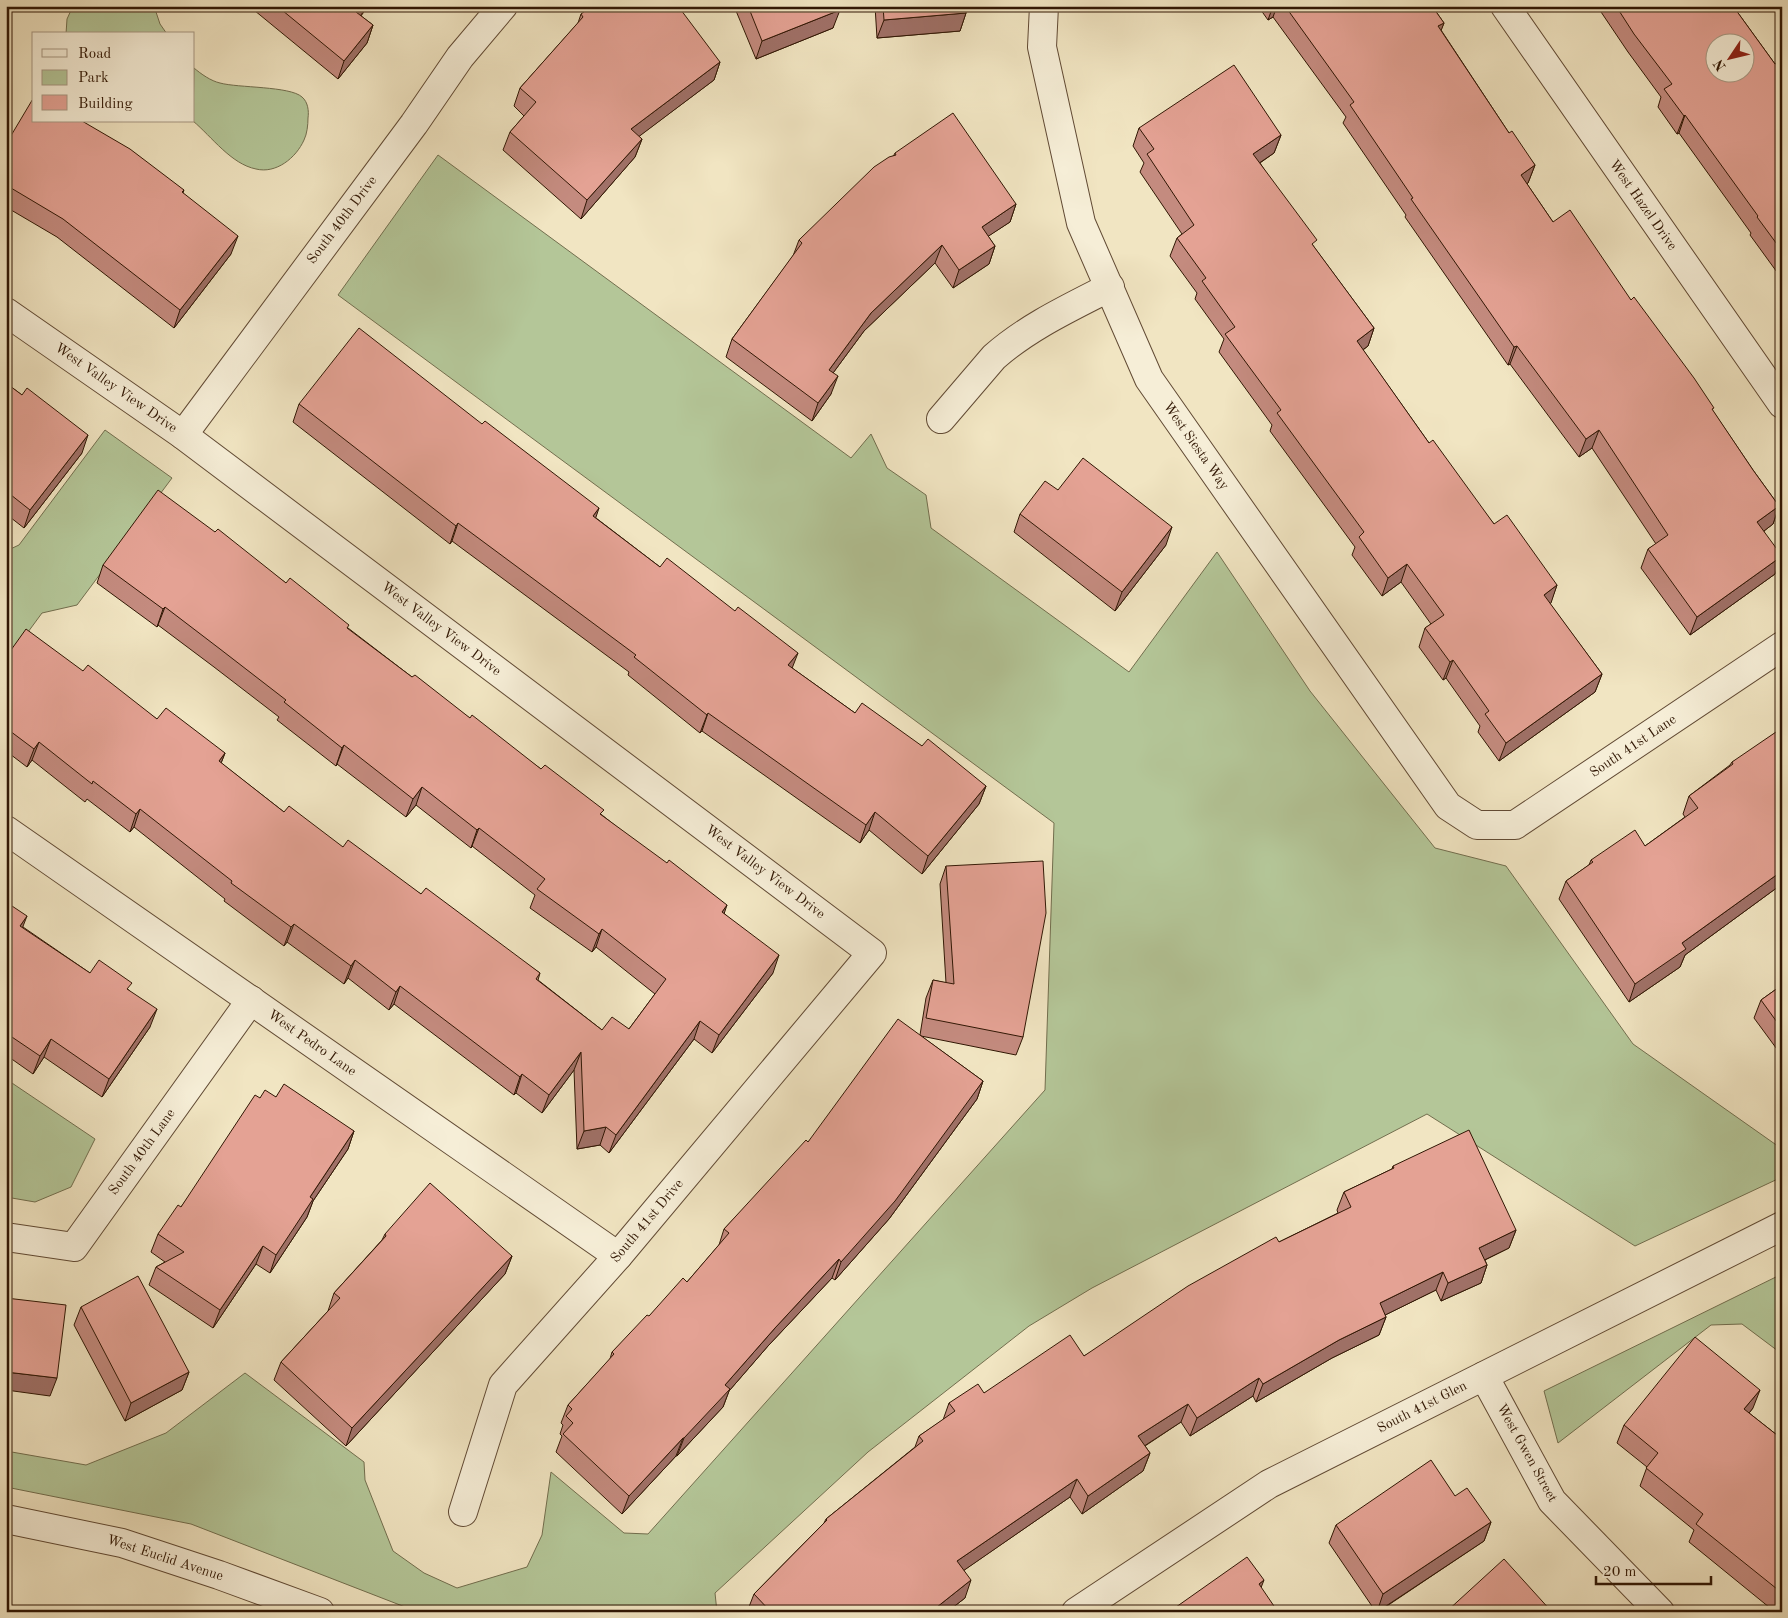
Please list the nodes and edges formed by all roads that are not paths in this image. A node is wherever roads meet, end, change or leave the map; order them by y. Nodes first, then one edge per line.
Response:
1 (503, 6) edge
2 (1044, 6) edge
3 (1505, 6) edge
4 (1110, 288) junction
5 (6, 312) edge
6 (1782, 404) edge
7 (941, 419) dead end
8 (183, 435) junction
9 (1782, 646) edge
10 (1477, 825) joint
11 (6, 830) edge
12 (872, 953) joint
13 (251, 1000) junction
14 (1782, 1226) edge
15 (6, 1237) edge
16 (618, 1256) junction
17 (1484, 1376) junction
18 (463, 1512) dead end
19 (6, 1519) edge
20 (320, 1612) edge
21 (1076, 1612) edge
22 (1660, 1612) edge

1 - 8 street, South 40th Drive
2 - 4 street, West Siesta Way
3 - 6 street, West Hazel Drive
4 - 7 street
4 - 10 street, West Siesta Way
5 - 8 street, West Valley View Drive
8 - 12 street, West Valley View Drive
9 - 10 street, South 41st Lane
11 - 13 street, West Pedro Lane
12 - 16 street, South 41st Drive
13 - 15 street, South 40th Lane
13 - 16 street, West Pedro Lane
14 - 17 street, South 41st Glen
16 - 18 street, South 41st Drive
17 - 21 street, South 41st Glen
17 - 22 street, West Gwen Street
19 - 20 street, West Euclid Avenue

